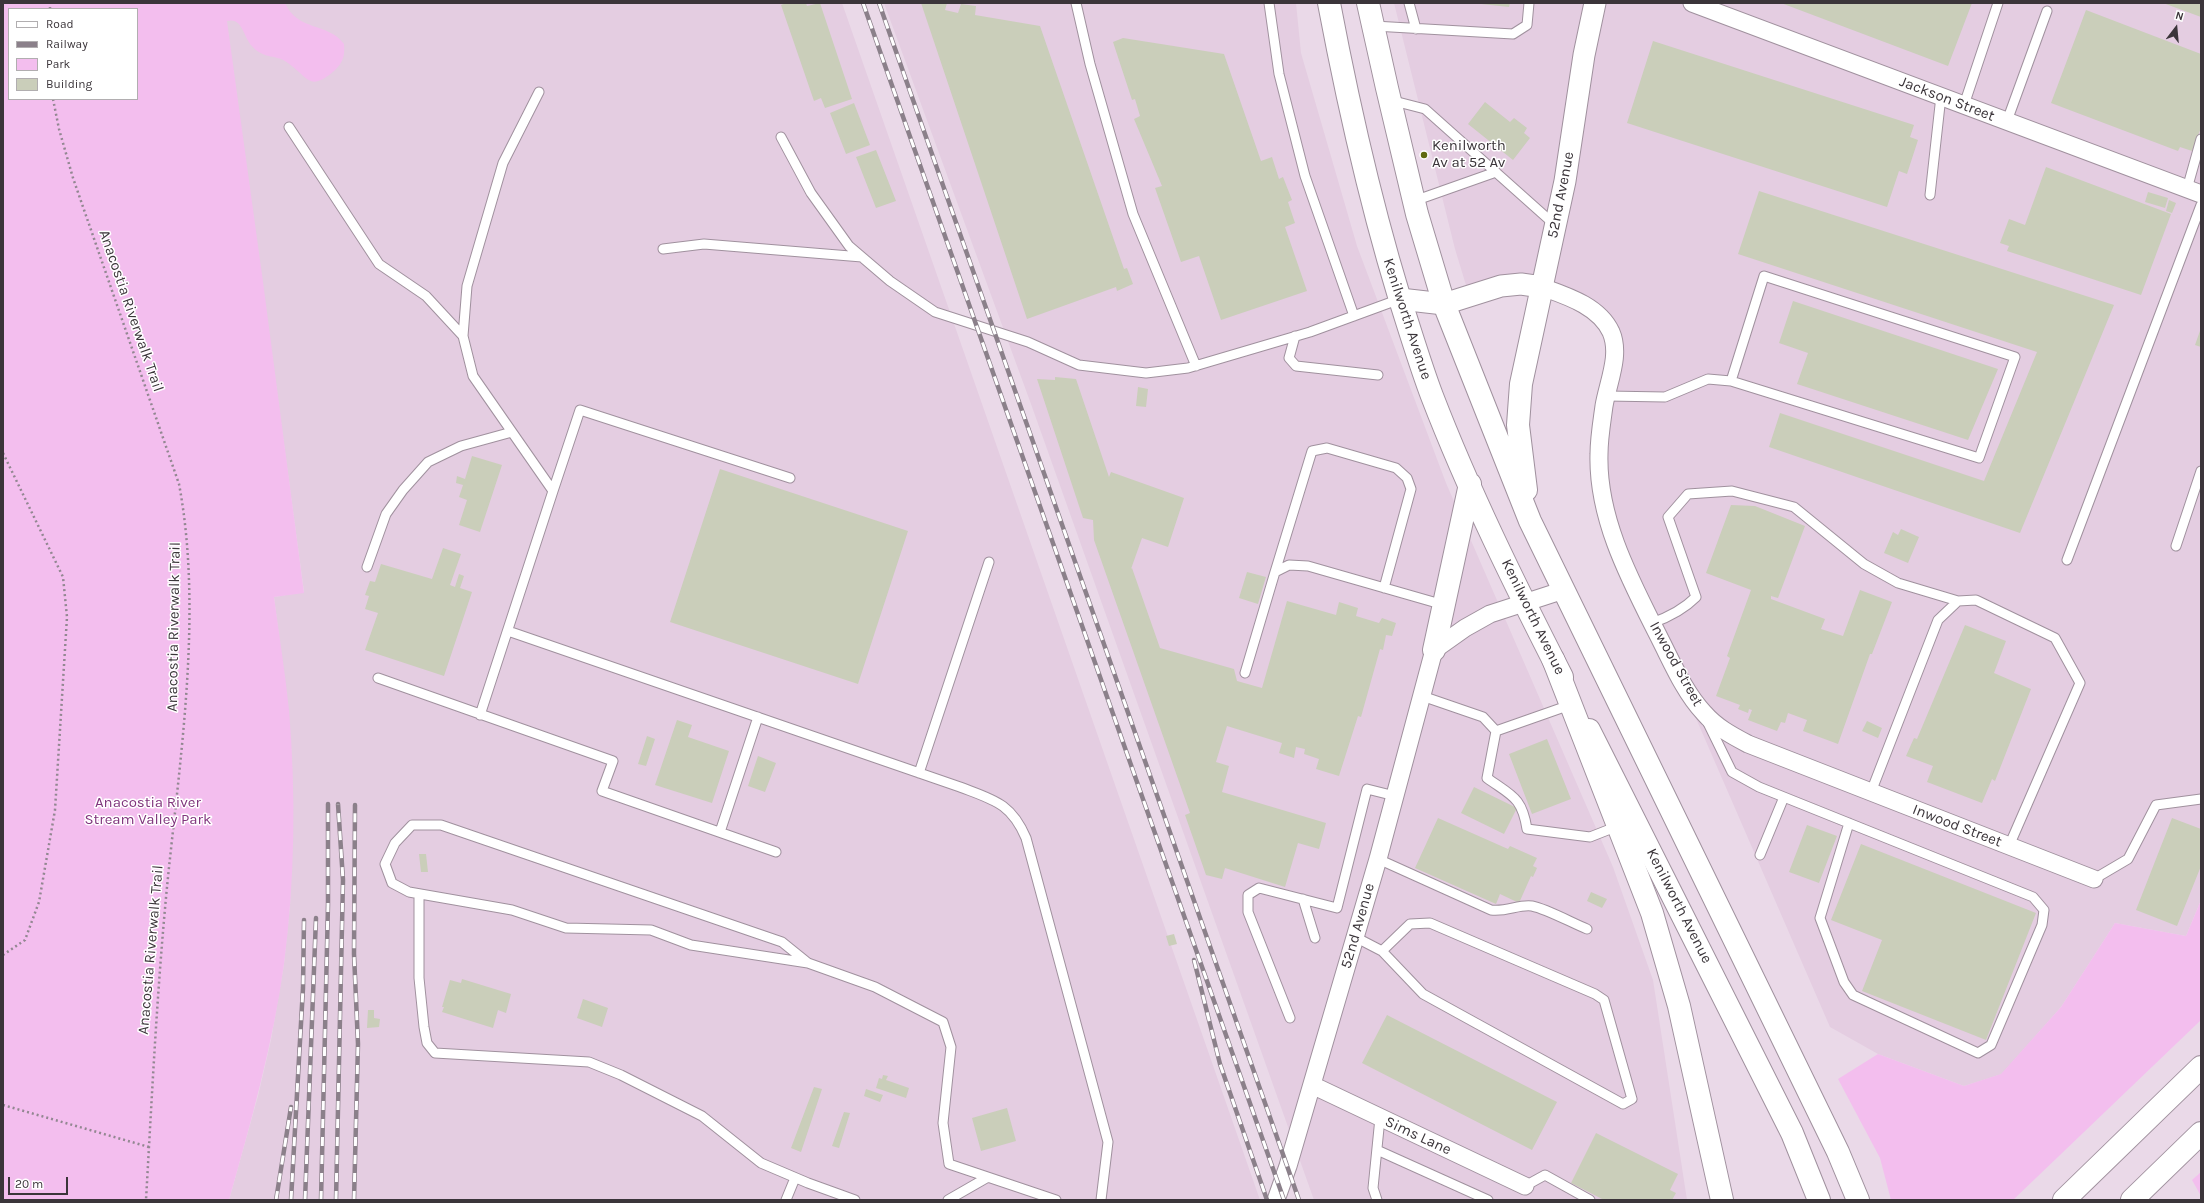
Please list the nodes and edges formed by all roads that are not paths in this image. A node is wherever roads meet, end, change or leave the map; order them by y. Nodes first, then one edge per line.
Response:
1 (1076, 3) edge
2 (1269, 3) edge
3 (1329, 3) edge
4 (1368, 3) edge
5 (1409, 3) edge
6 (1529, 3) edge
7 (1595, 3) edge
8 (1692, 3) edge
9 (1998, 3) edge
10 (2046, 11) dead end
11 (1373, 26) junction
12 (1416, 29) junction
13 (539, 92) dead end
14 (1941, 96) junction
15 (1389, 100) junction
16 (1964, 105) junction
17 (2007, 121) junction
18 (289, 127) dead end
19 (782, 137) dead end
20 (2201, 139) edge
21 (1496, 172) junction
22 (2194, 192) edge
23 (1930, 195) dead end
24 (1414, 200) junction
25 (2201, 205) edge
26 (1555, 225) junction
27 (663, 248) dead end
28 (862, 257) junction
29 (1542, 287) junction
30 (1400, 299) junction
31 (1444, 304) junction
32 (1354, 316) junction
33 (463, 336) junction
34 (1295, 336) junction
35 (1196, 366) junction
36 (1378, 375) dead end
37 (1730, 381) junction
38 (1607, 396) junction
39 (512, 432) junction
40 (2201, 471) edge
41 (790, 478) dead end
42 (1470, 484) junction
43 (553, 491) junction
44 (1530, 520) junction
45 (2176, 546) dead end
46 (2067, 560) dead end
47 (989, 562) dead end
48 (367, 567) dead end
49 (1275, 572) junction
50 (1384, 588) junction
51 (1564, 590) junction
52 (1958, 600) junction
53 (1524, 602) junction
54 (1444, 605) junction
55 (1652, 623) junction
56 (508, 631) junction
57 (1434, 650) junction
58 (1553, 659) junction
59 (1245, 674) dead end
60 (378, 678) dead end
61 (1422, 696) junction
62 (1571, 705) junction
63 (1703, 713) junction
64 (480, 715) junction
65 (758, 717) junction
66 (1496, 731) junction
67 (919, 773) junction
68 (1870, 792) junction
69 (1395, 796) junction
70 (1784, 797) junction
71 (2201, 799) edge
72 (1849, 823) junction
73 (1618, 826) junction
74 (720, 832) junction
75 (2009, 846) junction
76 (776, 852) dead end
77 (1760, 855) dead end
78 (1378, 860) junction
79 (2094, 879) joint
80 (419, 894) junction
81 (1303, 899) junction
82 (1587, 929) dead end
83 (1355, 937) junction
84 (1314, 938) dead end
85 (1382, 951) junction
86 (808, 963) junction
87 (1290, 1018) dead end
88 (2201, 1067) edge
89 (1312, 1086) junction
90 (1380, 1118) junction
91 (2201, 1132) edge
92 (1377, 1150) junction
93 (988, 1177) junction
94 (795, 1178) junction
95 (1525, 1186) joint
96 (786, 1200) edge
97 (855, 1200) edge
98 (948, 1200) edge
99 (1056, 1200) edge
100 (1101, 1200) edge
101 (1276, 1200) edge
102 (1377, 1200) edge
103 (1488, 1200) edge
104 (1590, 1200) edge
105 (1722, 1200) edge
106 (1818, 1200) edge
107 (1858, 1200) edge
108 (2064, 1200) edge
109 (2132, 1200) edge

1 - 35 lane
2 - 32 lane
3 - 30 main road, Kenilworth Avenue
4 - 11 main road
5 - 12 lane
6 - 12 lane
7 - 26 street, 52nd Avenue
8 - 14 street, Jackson Street
9 - 16 lane
10 - 17 lane
11 - 12 lane
11 - 15 main road
13 - 33 lane
14 - 16 street, Jackson Street
14 - 23 lane
15 - 21 lane
15 - 24 main road
16 - 17 street, Jackson Street
17 - 22 street, Jackson Street
18 - 33 lane
19 - 28 lane
20 - 22 lane
21 - 24 lane
21 - 26 lane
24 - 31 main road
25 - 46 lane
26 - 29 street, 52nd Avenue
27 - 28 lane
28 - 35 lane
29 - 31 street
29 - 38 street, Inwood Street
29 - 44 main road
30 - 31 street
30 - 32 lane
30 - 42 main road, Kenilworth Avenue
31 - 44 main road
32 - 34 lane
33 - 39 lane
34 - 35 lane
34 - 36 lane
37 - 37 lane
37 - 38 lane
38 - 55 street, Inwood Street
39 - 43 lane
39 - 48 lane
40 - 45 lane
41 - 43 lane
42 - 53 main road, Kenilworth Avenue
42 - 54 main road
43 - 56 lane
44 - 51 main road
47 - 67 lane
49 - 50 lane
49 - 50 lane
49 - 59 lane
50 - 54 lane
51 - 53 street
51 - 107 main road
52 - 55 lane
52 - 68 lane
52 - 75 lane
53 - 57 street
53 - 58 main road, Kenilworth Avenue
54 - 57 main road
55 - 63 street, Inwood Street
56 - 64 lane
56 - 65 lane
57 - 61 street, 52nd Avenue
58 - 62 main road
58 - 106 main road, Kenilworth Avenue
60 - 64 lane
61 - 66 lane
61 - 69 street, 52nd Avenue
62 - 66 lane
62 - 73 main road
63 - 68 street, Inwood Street
63 - 70 lane
64 - 74 lane
65 - 67 lane
65 - 74 lane
66 - 73 lane
67 - 100 lane
68 - 75 street, Inwood Street
69 - 78 street, 52nd Avenue
69 - 81 lane
70 - 72 lane
70 - 77 lane
71 - 79 lane
72 - 72 lane
73 - 105 main road
74 - 76 lane
75 - 79 street, Inwood Street
78 - 82 lane
78 - 83 street, 52nd Avenue
80 - 86 lane
80 - 86 lane
80 - 94 lane
81 - 84 lane
81 - 87 lane
83 - 85 lane
83 - 89 street, 52nd Avenue
85 - 85 lane
86 - 93 lane
88 - 108 main road
89 - 90 street, Sims Lane
89 - 101 street, 52nd Avenue
90 - 92 lane
90 - 95 street, Sims Lane
91 - 109 main road
92 - 102 lane
92 - 103 lane
93 - 98 lane
93 - 99 lane
94 - 96 lane
94 - 97 lane
95 - 104 lane

